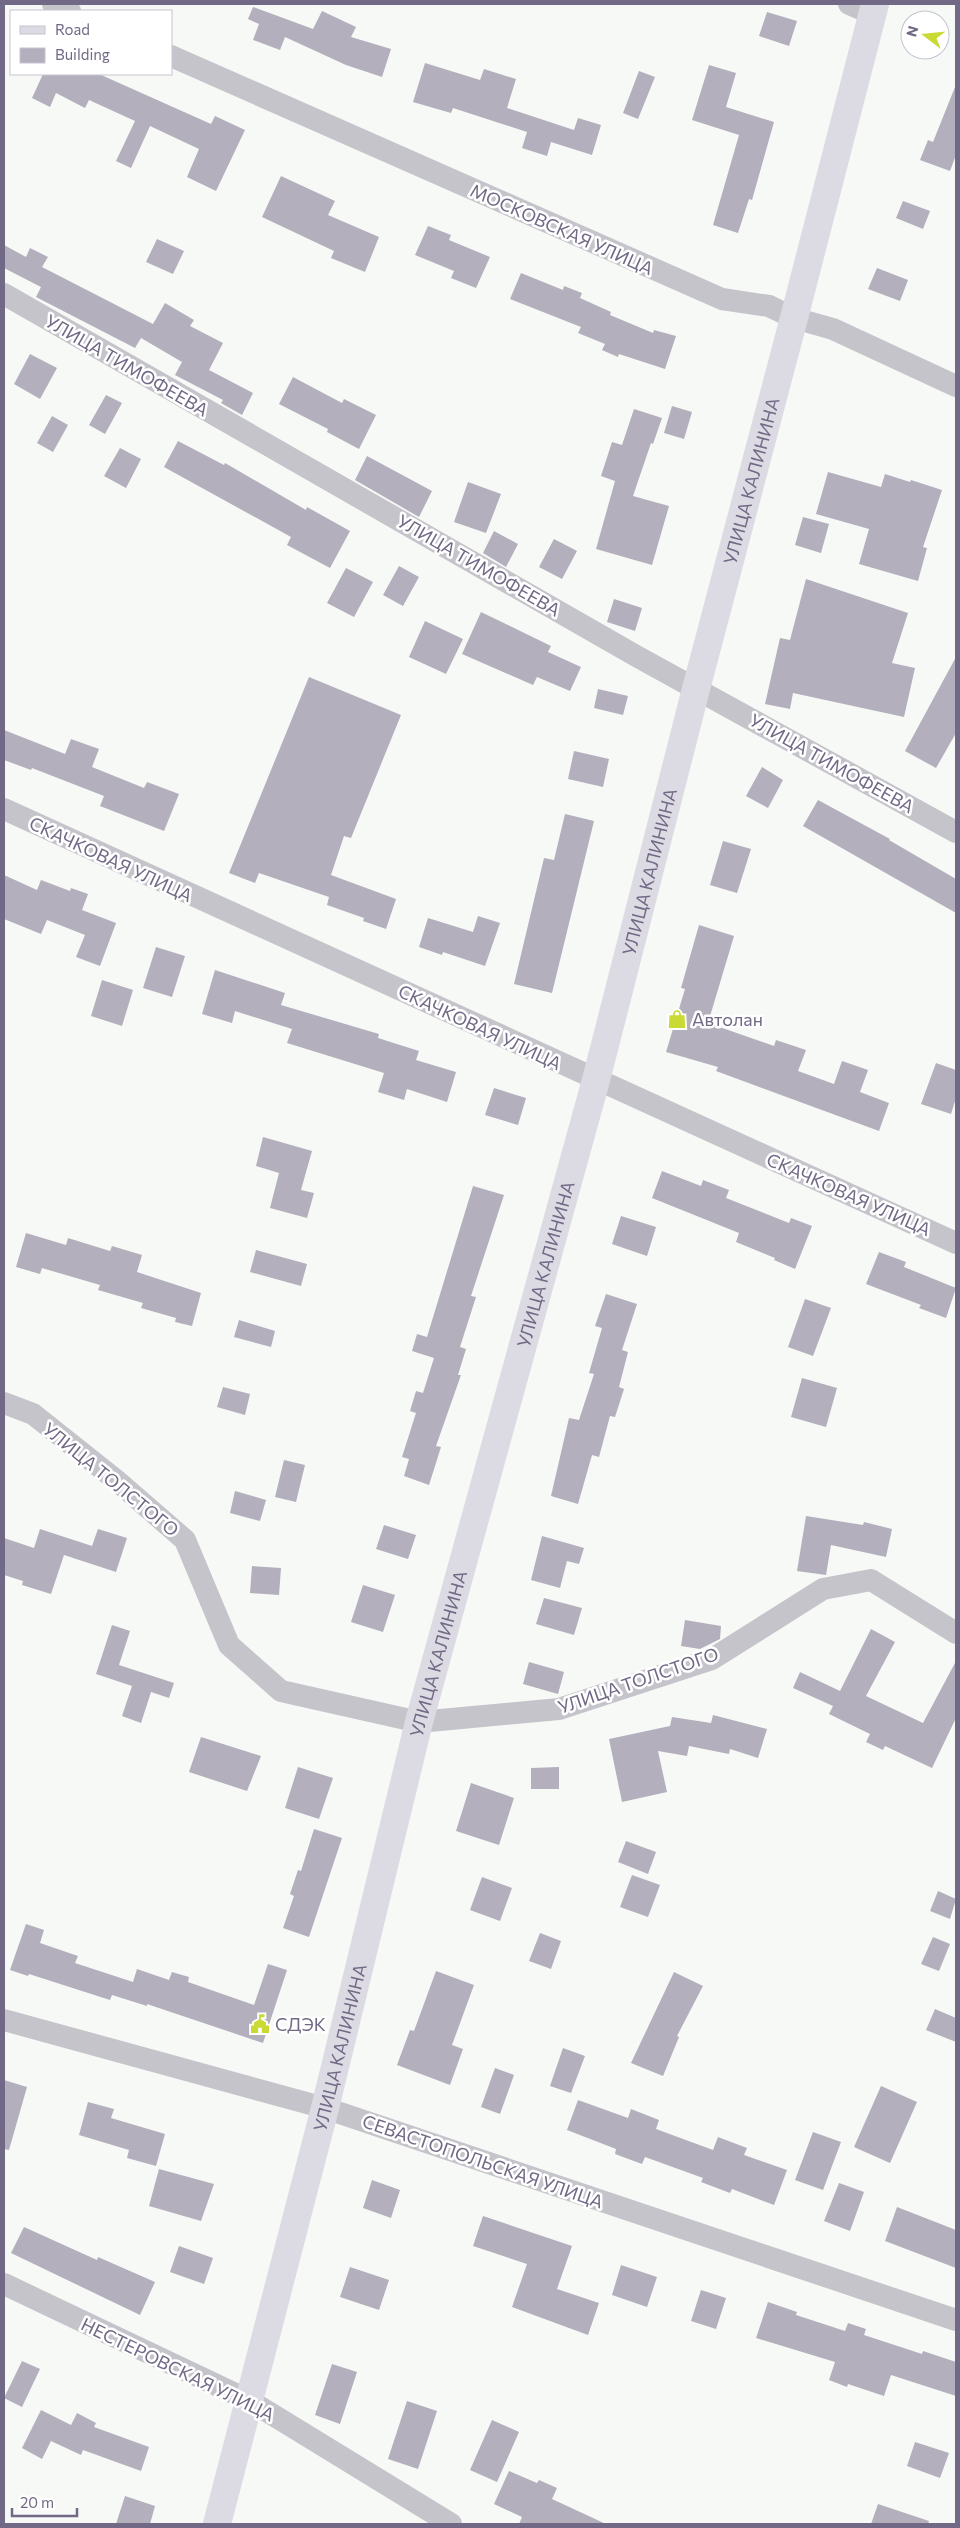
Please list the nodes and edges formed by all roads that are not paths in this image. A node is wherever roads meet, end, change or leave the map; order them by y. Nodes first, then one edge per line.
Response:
1 (53, 4) edge
2 (865, 7) edge
3 (68, 10) edge
4 (172, 56) edge
5 (4, 294) edge
6 (794, 318) junction
7 (956, 386) edge
8 (696, 689) junction
9 (4, 809) edge
10 (956, 832) edge
11 (596, 1080) junction
12 (956, 1243) edge
13 (4, 1403) edge
14 (956, 1633) edge
15 (419, 1722) junction
16 (4, 2020) edge
17 (325, 2108) junction
18 (4, 2284) edge
19 (956, 2320) edge
20 (250, 2401) junction
21 (217, 2524) edge
22 (451, 2524) edge

1 - 3 street
2 - 6 main road, УЛИЦА КАЛИНИНА
4 - 6 street, МОСКОВСКАЯ УЛИЦА
5 - 8 street, УЛИЦА ТИМОФЕЕВА
6 - 7 street, МОСКОВСКАЯ УЛИЦА
6 - 8 main road, УЛИЦА КАЛИНИНА
8 - 10 street, УЛИЦА ТИМОФЕЕВА
8 - 11 main road, УЛИЦА КАЛИНИНА
9 - 11 street, СКАЧКОВАЯ УЛИЦА
11 - 12 street, СКАЧКОВАЯ УЛИЦА
11 - 15 main road, УЛИЦА КАЛИНИНА
13 - 15 street, УЛИЦА ТОЛСТОГО
14 - 15 street, УЛИЦА ТОЛСТОГО
15 - 17 main road, УЛИЦА КАЛИНИНА
16 - 17 street, СЕВАСТОПОЛЬСКАЯ УЛИЦА
17 - 19 street, СЕВАСТОПОЛЬСКАЯ УЛИЦА
17 - 20 main road, УЛИЦА КАЛИНИНА
18 - 20 street, НЕСТЕРОВСКАЯ УЛИЦА
20 - 21 main road, УЛИЦА КАЛИНИНА
20 - 22 street, НЕСТЕРОВСКАЯ УЛИЦА

